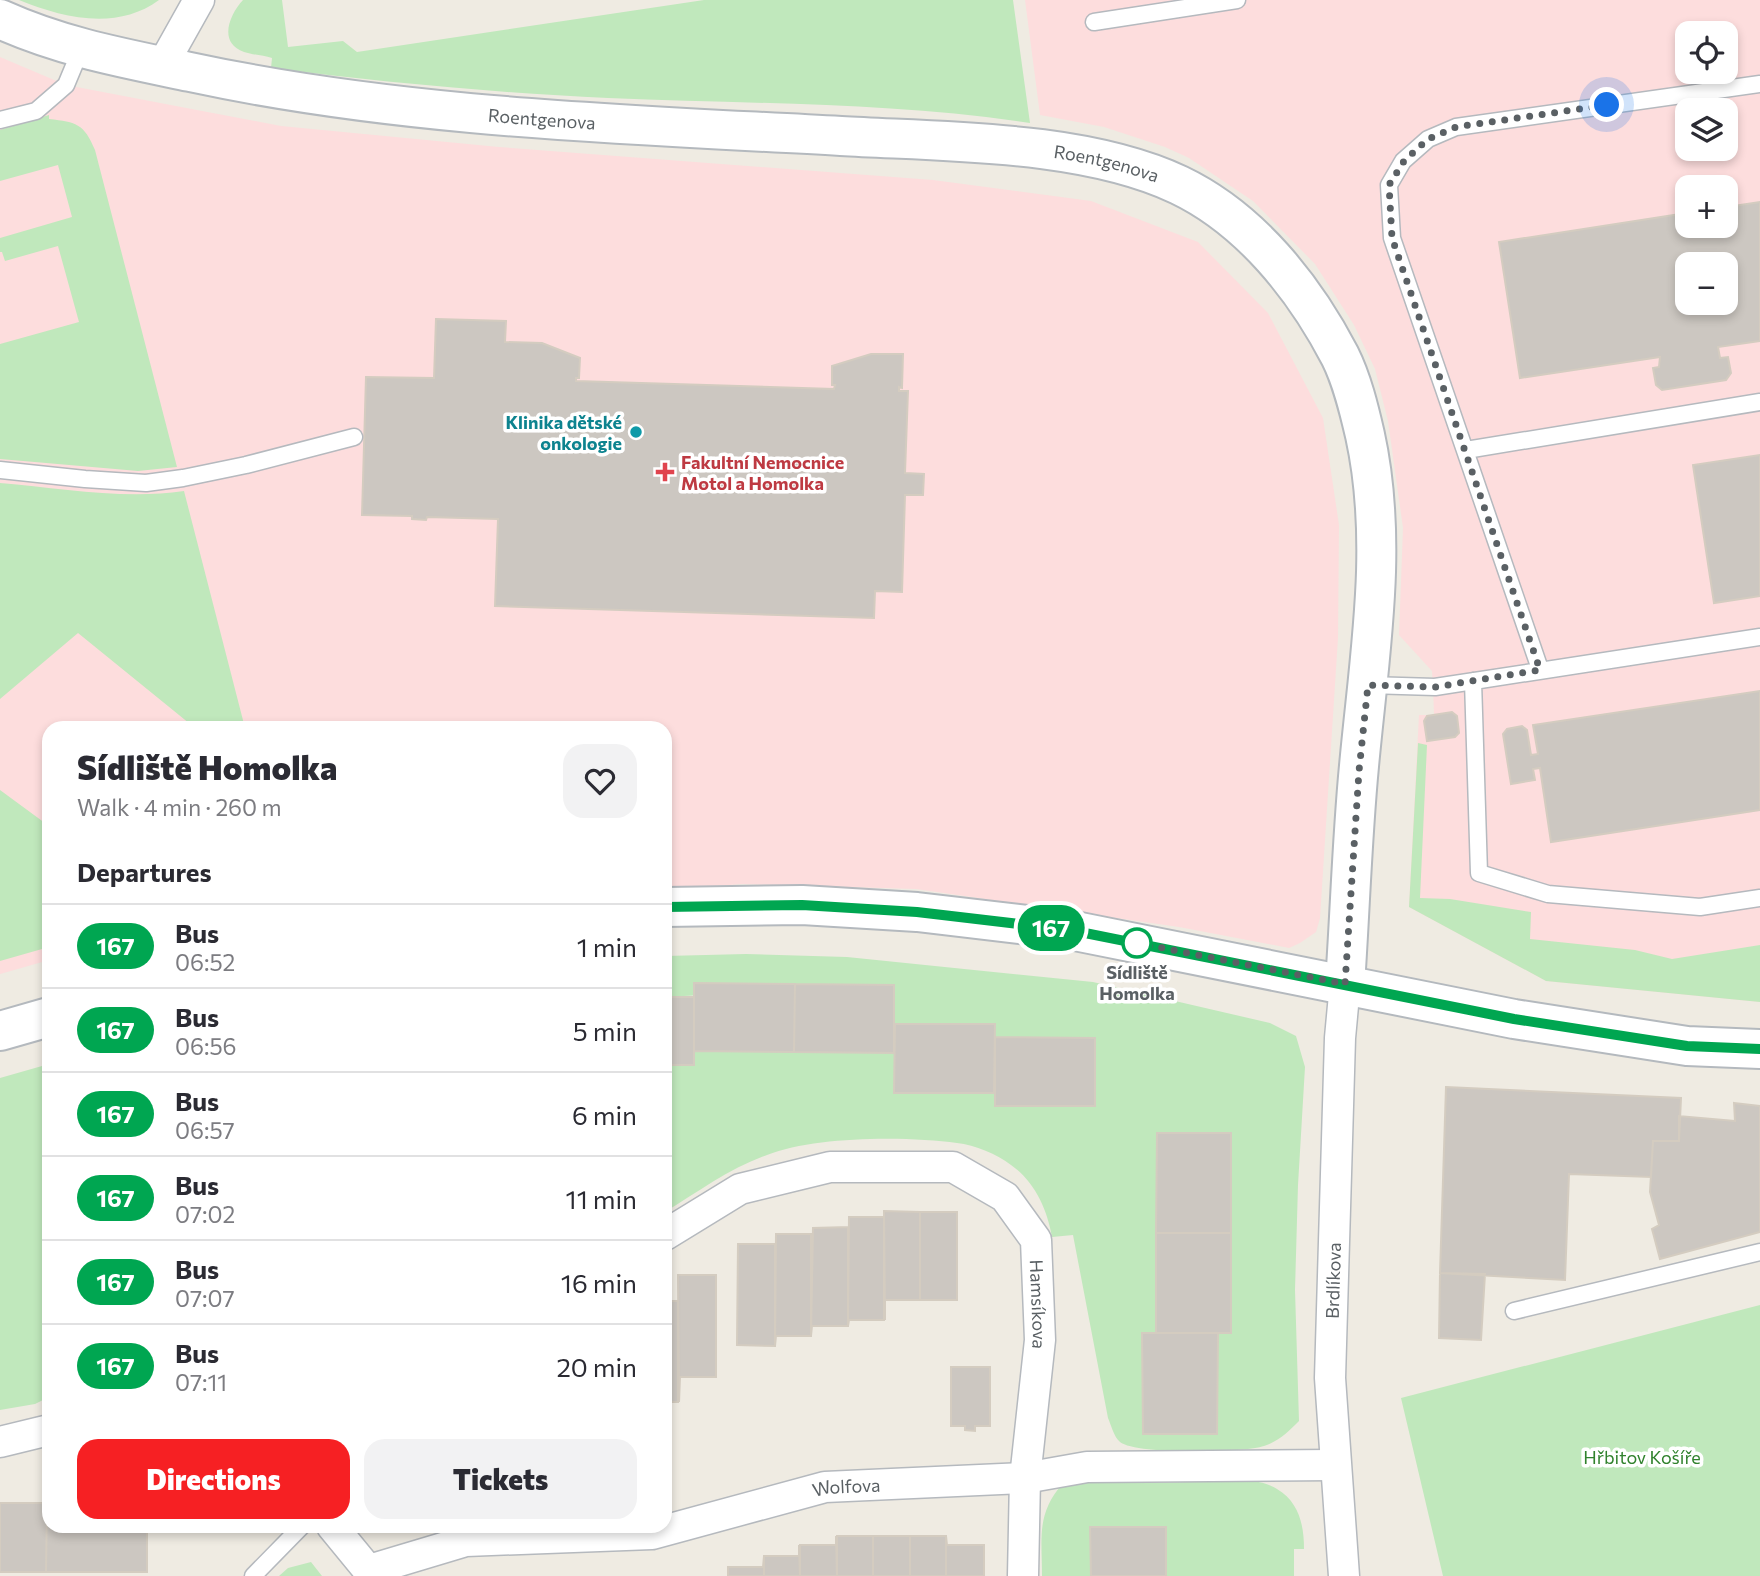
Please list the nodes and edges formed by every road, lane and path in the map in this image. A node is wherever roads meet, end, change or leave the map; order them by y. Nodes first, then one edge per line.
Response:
1 (199, 0) edge
2 (1237, 0) edge
3 (0, 19) edge
4 (1094, 22) dead end
5 (81, 49) junction
6 (162, 66) junction
7 (1760, 84) edge
8 (0, 120) edge
9 (1760, 402) edge
10 (354, 437) dead end
11 (1466, 450) junction
12 (0, 470) edge
13 (1760, 637) edge
14 (1540, 670) junction
15 (1473, 681) junction
16 (1368, 685) junction
17 (1760, 898) edge
18 (672, 907) edge
19 (1345, 984) junction
20 (42, 1019) edge
21 (0, 1031) edge
22 (1760, 1049) edge
23 (672, 1231) edge
24 (1760, 1252) edge
25 (1514, 1311) dead end
26 (42, 1432) edge
27 (0, 1442) edge
28 (1334, 1465) junction
29 (1025, 1478) junction
30 (672, 1529) edge
31 (295, 1533) edge
32 (338, 1533) edge
33 (656, 1533) edge
34 (371, 1573) edge
35 (253, 1576) edge
36 (1023, 1576) edge
37 (1344, 1576) edge

1 - 6 street
2 - 4 lane
3 - 5 street, Roentgenova
5 - 6 street, Roentgenova
5 - 8 lane
6 - 16 street, Roentgenova
7 - 11 lane
9 - 11 lane
10 - 12 lane
11 - 14 lane
13 - 14 lane
14 - 15 lane
15 - 16 lane
15 - 17 lane
16 - 19 street, Roentgenova
18 - 19 street
19 - 22 street
19 - 28 street, Brdlíkova
20 - 21 street
23 - 29 street, Hamsíkova
24 - 25 lane
26 - 27 street
28 - 29 street, Wolfova
28 - 37 street, Brdlíkova
29 - 30 street, Wolfova
29 - 36 street, Hamsíkova
31 - 35 lane
32 - 34 street
33 - 34 street, Wolfova

